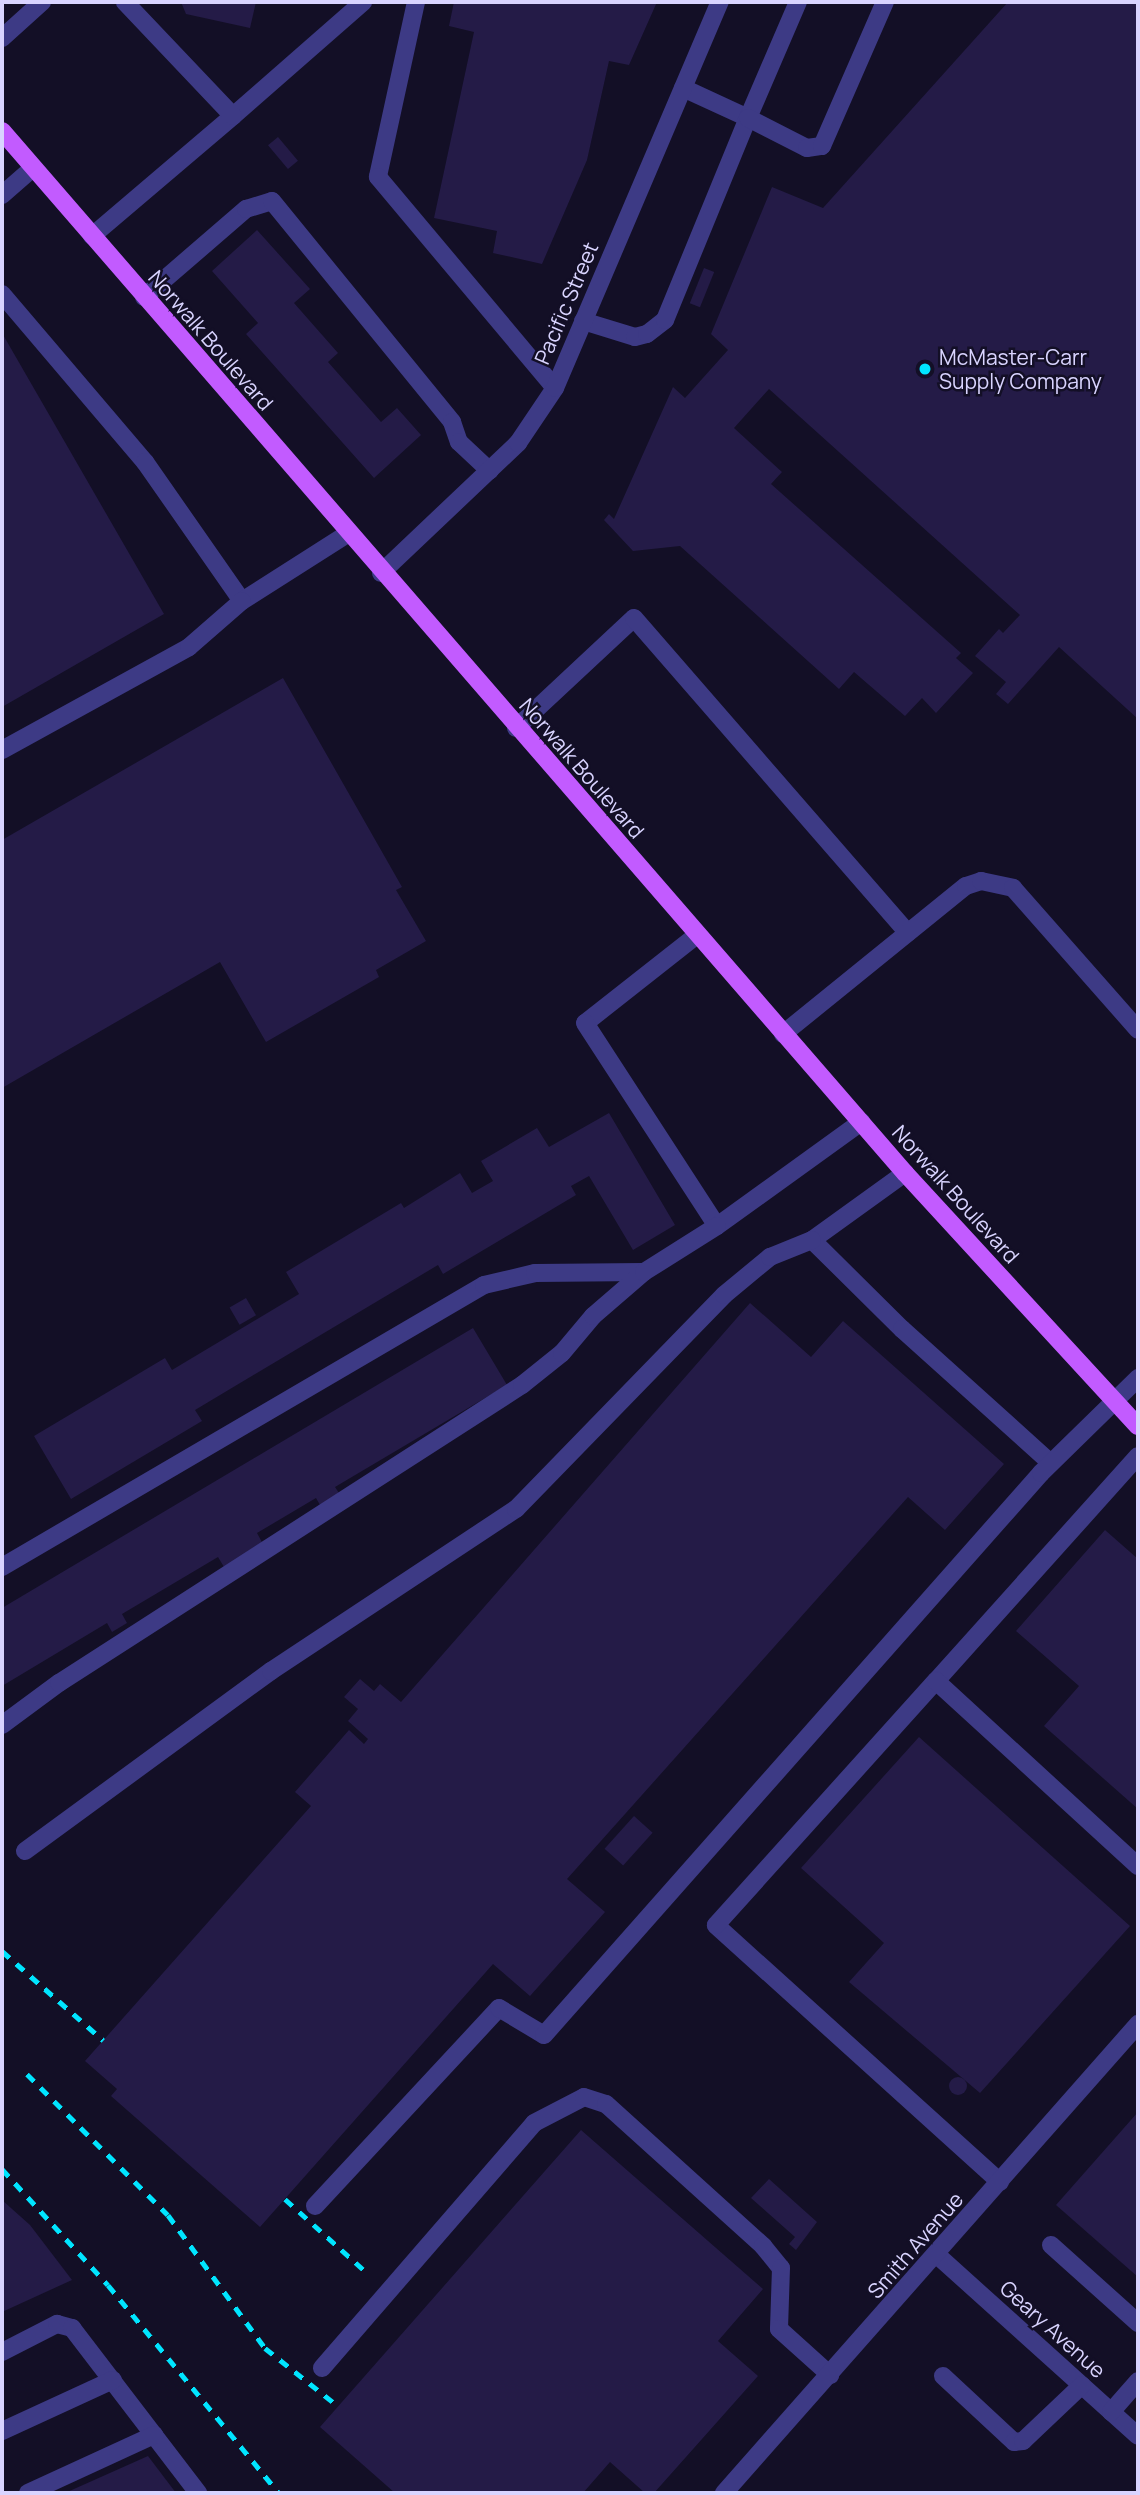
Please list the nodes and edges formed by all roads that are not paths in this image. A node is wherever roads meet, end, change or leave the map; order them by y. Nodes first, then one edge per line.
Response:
1 (42, 2) edge
2 (125, 2) edge
3 (363, 2) edge
4 (416, 2) edge
5 (720, 2) edge
6 (798, 2) edge
7 (885, 2) edge
8 (2, 38) edge
9 (683, 88) junction
10 (233, 116) junction
11 (747, 118) junction
12 (2, 131) edge
13 (33, 168) junction
14 (2, 195) edge
15 (92, 236) junction
16 (2, 294) edge
17 (144, 297) junction
18 (583, 321) junction
19 (555, 388) junction
20 (490, 471) junction
21 (347, 534) junction
22 (381, 573) junction
23 (242, 601) junction
24 (516, 728) junction
25 (2, 750) edge
26 (908, 933) junction
27 (696, 935) junction
28 (1138, 1030) edge
29 (783, 1034) junction
30 (861, 1122) junction
31 (905, 1173) junction
32 (717, 1226) junction
33 (812, 1240) junction
34 (644, 1272) junction
35 (1138, 1378) edge
36 (1115, 1403) junction
37 (1138, 1426) edge
38 (1138, 1455) edge
39 (1051, 1463) junction
40 (2, 1567) edge
41 (936, 1681) junction
42 (2, 1726) edge
43 (26, 1851) dead end
44 (1138, 1866) edge
45 (1138, 2024) edge
46 (1000, 2182) junction
47 (315, 2206) dead end
48 (1051, 2245) dead end
49 (937, 2255) junction
50 (1138, 2323) edge
51 (2, 2352) edge
52 (322, 2368) dead end
53 (830, 2375) junction
54 (943, 2376) dead end
55 (113, 2380) junction
56 (1138, 2381) edge
57 (1082, 2385) junction
58 (1111, 2412) junction
59 (2, 2431) edge
60 (154, 2435) junction
61 (1138, 2436) edge
62 (28, 2493) edge
63 (198, 2493) edge
64 (724, 2493) edge

1 - 8 street
2 - 10 street
3 - 10 street
4 - 19 street
5 - 9 street, Pacific Street
6 - 11 street
7 - 11 street
9 - 11 street
9 - 18 street, Pacific Street
10 - 15 street
11 - 18 street
12 - 13 main road, Norwalk Boulevard
13 - 14 street
13 - 15 main road, Norwalk Boulevard
15 - 17 main road, Norwalk Boulevard
16 - 23 street
17 - 20 street
17 - 21 main road, Norwalk Boulevard
18 - 19 street, Pacific Street
19 - 20 street, Pacific Street
20 - 22 street, Pacific Street
21 - 22 main road, Norwalk Boulevard
21 - 23 street
22 - 24 main road, Norwalk Boulevard
23 - 25 street
24 - 26 street
24 - 27 main road, Norwalk Boulevard
26 - 28 street
26 - 29 street
27 - 29 main road, Norwalk Boulevard
27 - 32 street
29 - 30 main road, Norwalk Boulevard
30 - 31 main road, Norwalk Boulevard
30 - 32 street
31 - 33 street
31 - 36 main road, Norwalk Boulevard
32 - 34 street
33 - 39 street
33 - 43 street
34 - 40 street
34 - 42 street
35 - 36 street
36 - 37 main road, Norwalk Boulevard
36 - 39 street
38 - 41 street
39 - 47 street
41 - 44 street
41 - 46 street
45 - 46 street, Smith Avenue
46 - 49 street, Smith Avenue
48 - 50 street
49 - 53 street, Smith Avenue
49 - 57 street, Geary Avenue
51 - 55 street
52 - 53 street
53 - 64 street, Smith Avenue
54 - 57 street
55 - 59 street
55 - 60 street
56 - 58 street
57 - 58 street, Geary Avenue
58 - 61 street, Geary Avenue
60 - 62 street
60 - 63 street

